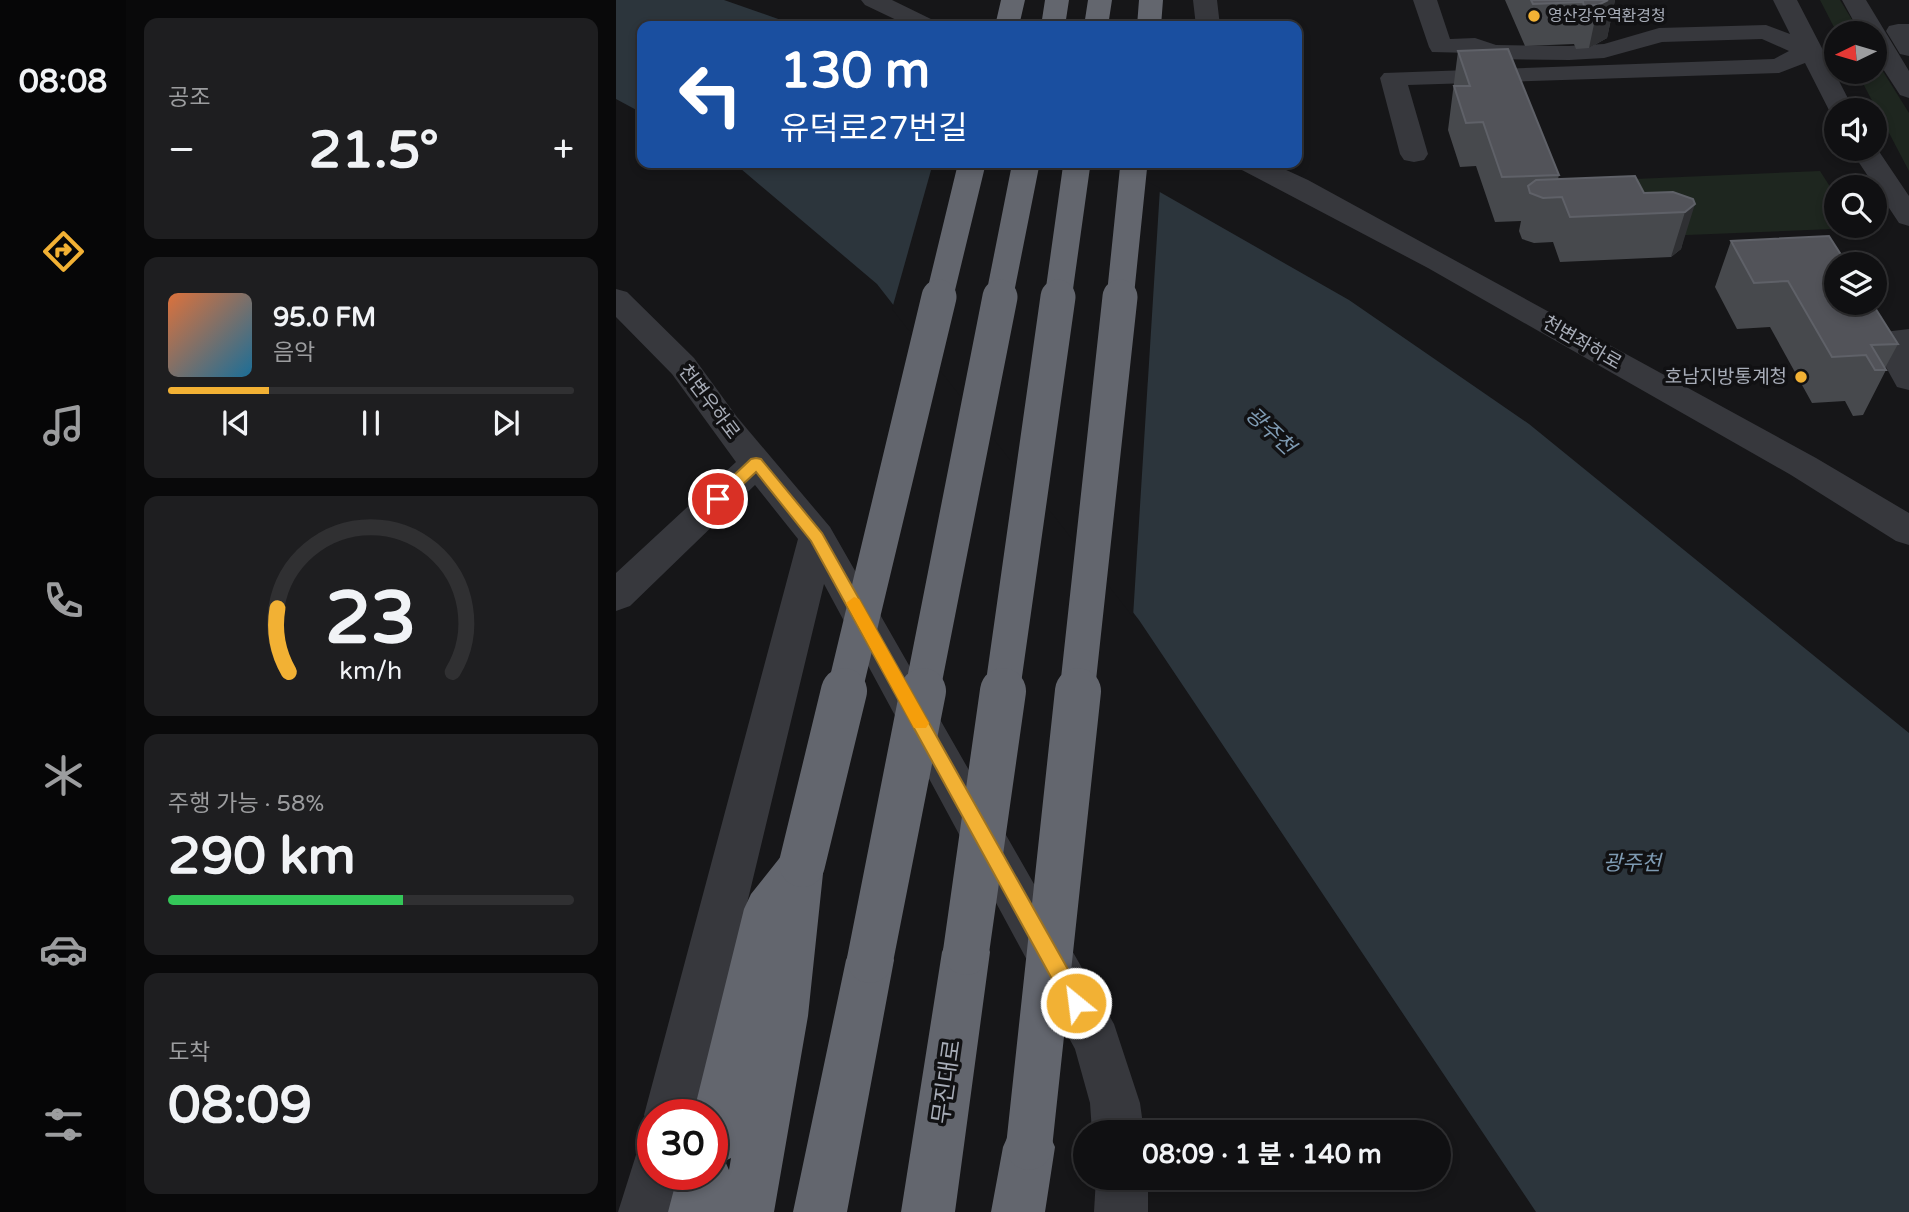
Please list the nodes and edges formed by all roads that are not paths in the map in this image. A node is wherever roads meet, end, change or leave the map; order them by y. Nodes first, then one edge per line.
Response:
1 (873, 0) edge
2 (1152, 0) edge
3 (1205, 0) edge
4 (1425, 0) edge
5 (1785, 0) edge
6 (1854, 0) edge
7 (933, 21) edge
8 (1150, 21) edge
9 (1207, 21) edge
10 (1865, 21) edge
11 (1909, 31) edge
12 (1909, 49) edge
13 (1809, 51) junction
14 (1887, 56) edge
15 (1909, 90) edge
16 (1834, 98) edge
17 (1414, 155) dead end
18 (1872, 161) edge
19 (971, 168) edge
20 (1025, 168) edge
21 (1076, 168) edge
22 (1133, 168) edge
23 (1260, 168) edge
24 (1909, 217) edge
25 (616, 299) edge
26 (1909, 339) edge
27 (1909, 379) edge
28 (756, 463) junction
29 (1909, 531) edge
30 (817, 537) junction
31 (618, 591) edge
32 (802, 864) junction
33 (674, 1099) edge
34 (722, 1099) edge
35 (1117, 1120) edge
36 (1029, 1147) junction
37 (651, 1190) edge
38 (700, 1190) edge
39 (1122, 1190) edge
40 (645, 1212) edge
41 (695, 1212) edge
42 (747, 1212) edge
43 (820, 1212) edge
44 (928, 1212) edge
45 (1018, 1212) edge
46 (1041, 1212) edge
47 (1121, 1212) edge

1 - 7 street
2 - 8 highway
3 - 9 street
4 - 13 street
5 - 13 street
6 - 10 street
11 - 12 street
13 - 16 street
13 - 17 street
14 - 15 street
18 - 24 street
19 - 32 highway, bridge
20 - 43 highway, bridge
21 - 44 highway, 무진대로, bridge
22 - 36 highway, bridge
23 - 29 street, 천변좌하로
25 - 28 street, 천변우하로
26 - 27 street
28 - 30 street, 천변우하로
28 - 31 street
30 - 33 street
30 - 35 street, 천변우하로
32 - 34 highway
32 - 42 highway
36 - 45 highway
36 - 46 highway
37 - 40 street
38 - 41 highway
39 - 47 street

